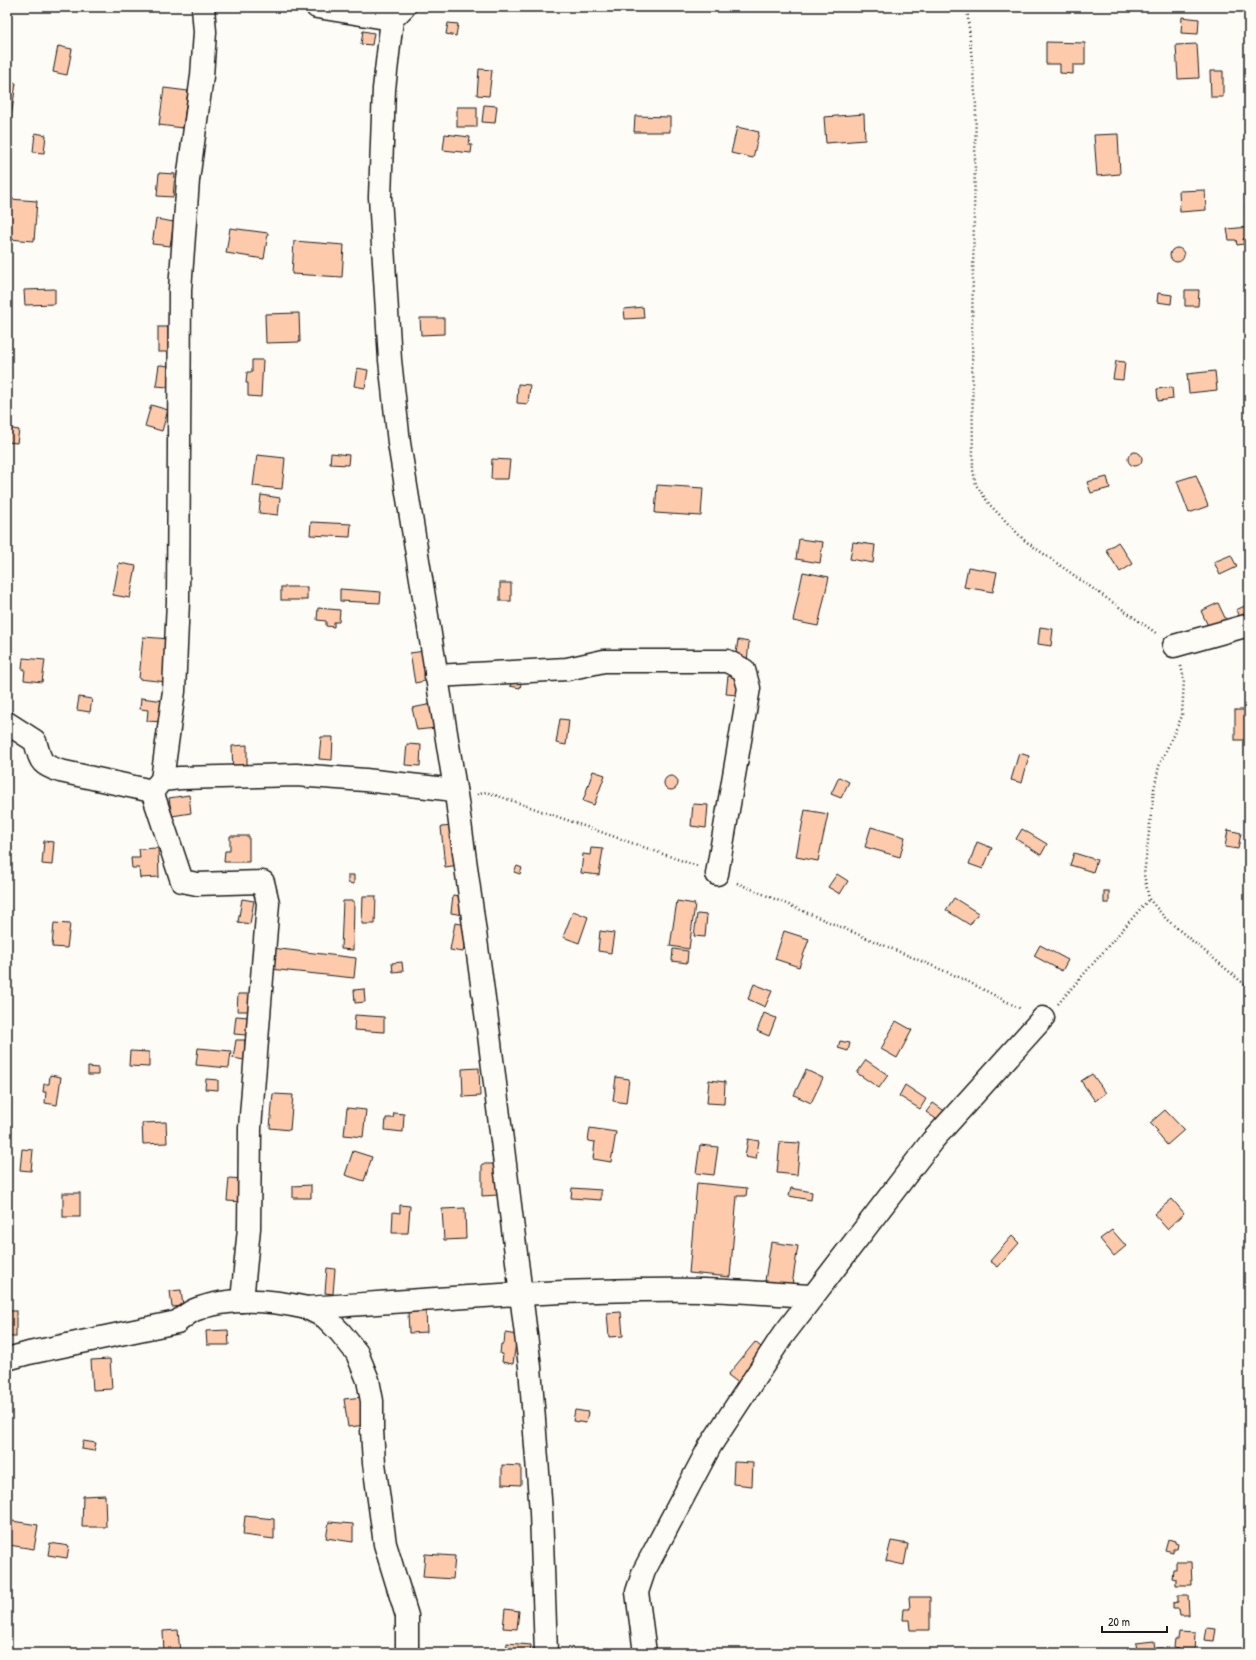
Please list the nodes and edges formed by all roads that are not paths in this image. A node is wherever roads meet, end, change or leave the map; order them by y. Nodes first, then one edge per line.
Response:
1 (203, 7) edge
2 (317, 7) edge
3 (398, 13) edge
4 (1249, 624) edge
5 (1174, 646) road end
6 (436, 676) junction
7 (7, 724) edge
8 (158, 786) junction
9 (456, 795) junction
10 (717, 874) road end
11 (1043, 1018) road end
12 (521, 1293) junction
13 (813, 1296) junction
14 (242, 1301) junction
15 (307, 1308) junction
16 (7, 1359) edge
17 (407, 1653) edge
18 (546, 1653) edge
19 (645, 1653) edge

1 - 8 street
2 - 3 street
3 - 6 street
4 - 5 street
6 - 9 street
6 - 10 street
7 - 8 street
8 - 9 street
8 - 14 street
9 - 12 street
11 - 13 street
12 - 13 street
12 - 15 street
12 - 18 street
13 - 19 street
14 - 15 street
14 - 16 street
15 - 17 street

